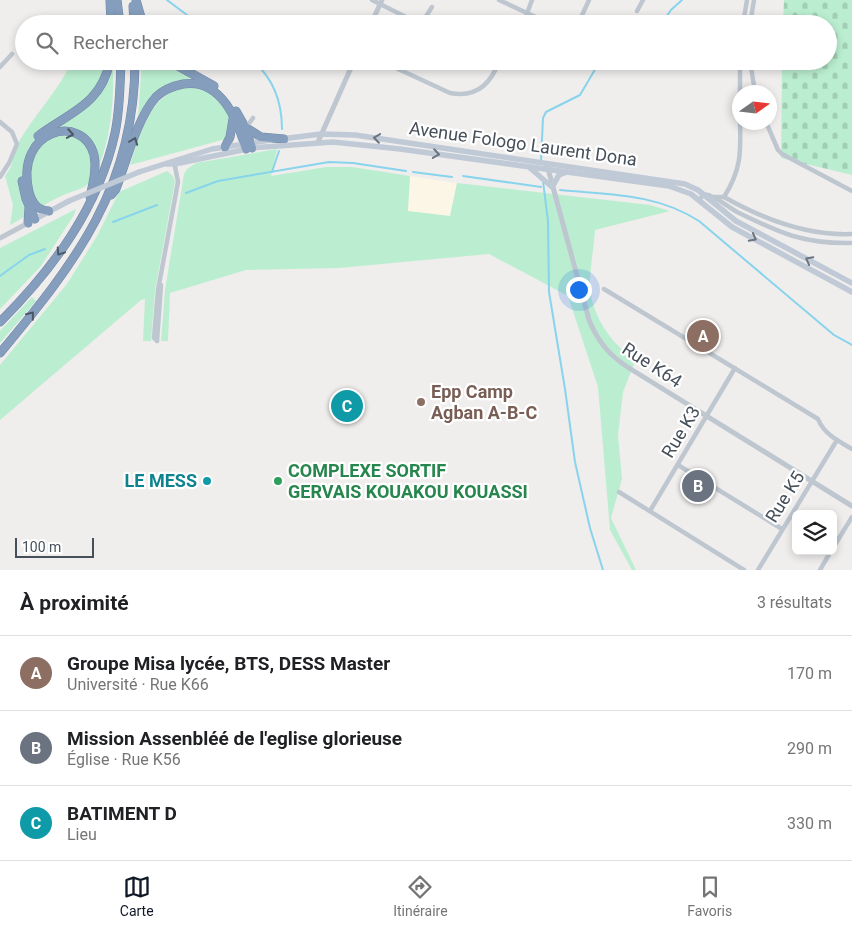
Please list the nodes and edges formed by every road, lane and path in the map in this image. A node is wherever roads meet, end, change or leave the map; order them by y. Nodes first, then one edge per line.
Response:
1 (110, 0) edge
2 (118, 0) edge
3 (134, 0) edge
4 (372, 0) edge
5 (499, 0) edge
6 (532, 0) edge
7 (589, 0) edge
8 (643, 0) edge
9 (748, 0) edge
10 (754, 0) edge
11 (382, 2) edge
12 (432, 7) dead end
13 (637, 11) dead end
14 (527, 13) junction
15 (111, 15) edge
16 (119, 15) edge
17 (134, 15) edge
18 (140, 15) edge
19 (376, 15) edge
20 (405, 15) edge
21 (427, 15) edge
22 (531, 15) edge
23 (582, 15) edge
24 (745, 15) edge
25 (752, 15) edge
26 (12, 54) dead end
27 (0, 67) edge
28 (107, 70) edge
29 (121, 70) edge
30 (133, 70) edge
31 (185, 70) edge
32 (350, 70) edge
33 (400, 70) edge
34 (495, 70) edge
35 (740, 70) edge
36 (751, 70) edge
37 (740, 85) edge
38 (754, 85) edge
39 (234, 117) junction
40 (253, 118) dead end
41 (0, 122) edge
42 (245, 127) junction
43 (740, 130) edge
44 (769, 130) edge
45 (321, 134) junction
46 (284, 139) junction
47 (318, 142) junction
48 (248, 146) junction
49 (225, 147) junction
50 (174, 162) junction
51 (527, 166) junction
52 (547, 166) junction
53 (567, 172) junction
54 (0, 177) edge
55 (552, 188) junction
56 (852, 191) edge
57 (724, 196) junction
58 (701, 197) junction
59 (713, 197) junction
60 (107, 201) junction
61 (31, 205) junction
62 (49, 211) junction
63 (87, 211) junction
64 (35, 219) junction
65 (852, 234) edge
66 (0, 238) edge
67 (852, 243) edge
68 (161, 278) junction
69 (852, 283) edge
70 (604, 289) dead end
71 (852, 292) edge
72 (0, 322) edge
73 (0, 353) edge
74 (735, 368) junction
75 (707, 416) junction
76 (837, 440) junction
77 (852, 449) edge
78 (678, 464) junction
79 (811, 481) junction
80 (620, 492) dead end
81 (852, 506) edge
82 (650, 511) junction
83 (852, 517) edge
84 (782, 529) junction
85 (837, 541) edge
86 (829, 555) edge
87 (744, 570) edge
88 (758, 570) edge
89 (820, 570) edge

1 - 15 highway
2 - 16 highway
3 - 17 highway
3 - 18 highway
4 - 11 street
5 - 14 street
6 - 14 street
7 - 23 street
8 - 13 street
9 - 24 street
10 - 25 street
11 - 19 street
11 - 20 street
12 - 21 street
14 - 22 street
26 - 27 street
28 - 61 highway
29 - 63 highway
30 - 60 highway
31 - 42 highway
32 - 45 street
33 - 34 street
35 - 37 street
36 - 38 street
39 - 48 highway
39 - 49 highway
60 -> 39 highway
40 - 42 street
41 - 54 street
42 - 46 highway
42 - 48 highway
43 - 57 street
44 - 56 street
45 - 46 main road, Avenue Fologo Laurent Dona
45 - 47 street
52 -> 45 main road, Avenue Fologo Laurent Dona
46 - 48 main road, Avenue Fologo Laurent Dona
47 - 48 main road, Avenue Fologo Laurent Dona
47 -> 51 main road, Avenue Fologo Laurent Dona
48 - 49 main road, Avenue Fologo Laurent Dona
48 - 50 main road, Avenue Fologo Laurent Dona
49 - 50 main road, Avenue Fologo Laurent Dona
50 - 62 main road, Avenue Fologo Laurent Dona, bridge
50 - 68 street
51 - 52 main road, Avenue Fologo Laurent Dona
51 - 55 main road
52 - 53 main road, Avenue Fologo Laurent Dona
52 - 55 street, Rue K64
52 - 58 main road, Avenue Fologo Laurent Dona
53 - 55 main road
53 - 58 main road, Avenue Fologo Laurent Dona
55 - 75 street, Rue K64
57 - 59 street
57 - 65 street
58 - 59 street
69 -> 58 main road, Avenue Fologo Laurent Dona
58 -> 71 main road, Avenue Fologo Laurent Dona
59 - 67 street
73 -> 60 highway
61 - 62 highway
61 -> 63 highway
61 - 64 highway
62 - 64 main road, Avenue Fologo Laurent Dona
63 -> 72 highway
64 - 66 street, Avenue Fologo Laurent Dona
68 - 68 street
70 - 74 street
74 - 75 street, Rue K3
74 - 76 street
75 - 78 street, Rue K3
75 - 79 street, Rue K64
76 - 77 street
76 - 79 street, Rue K5
78 - 82 street, Rue K3
78 - 84 street
79 - 81 street, Rue K64
79 - 84 street, Rue K5
80 - 82 street
82 - 87 street
83 - 85 street
84 - 88 street, Rue K5
86 - 89 street

